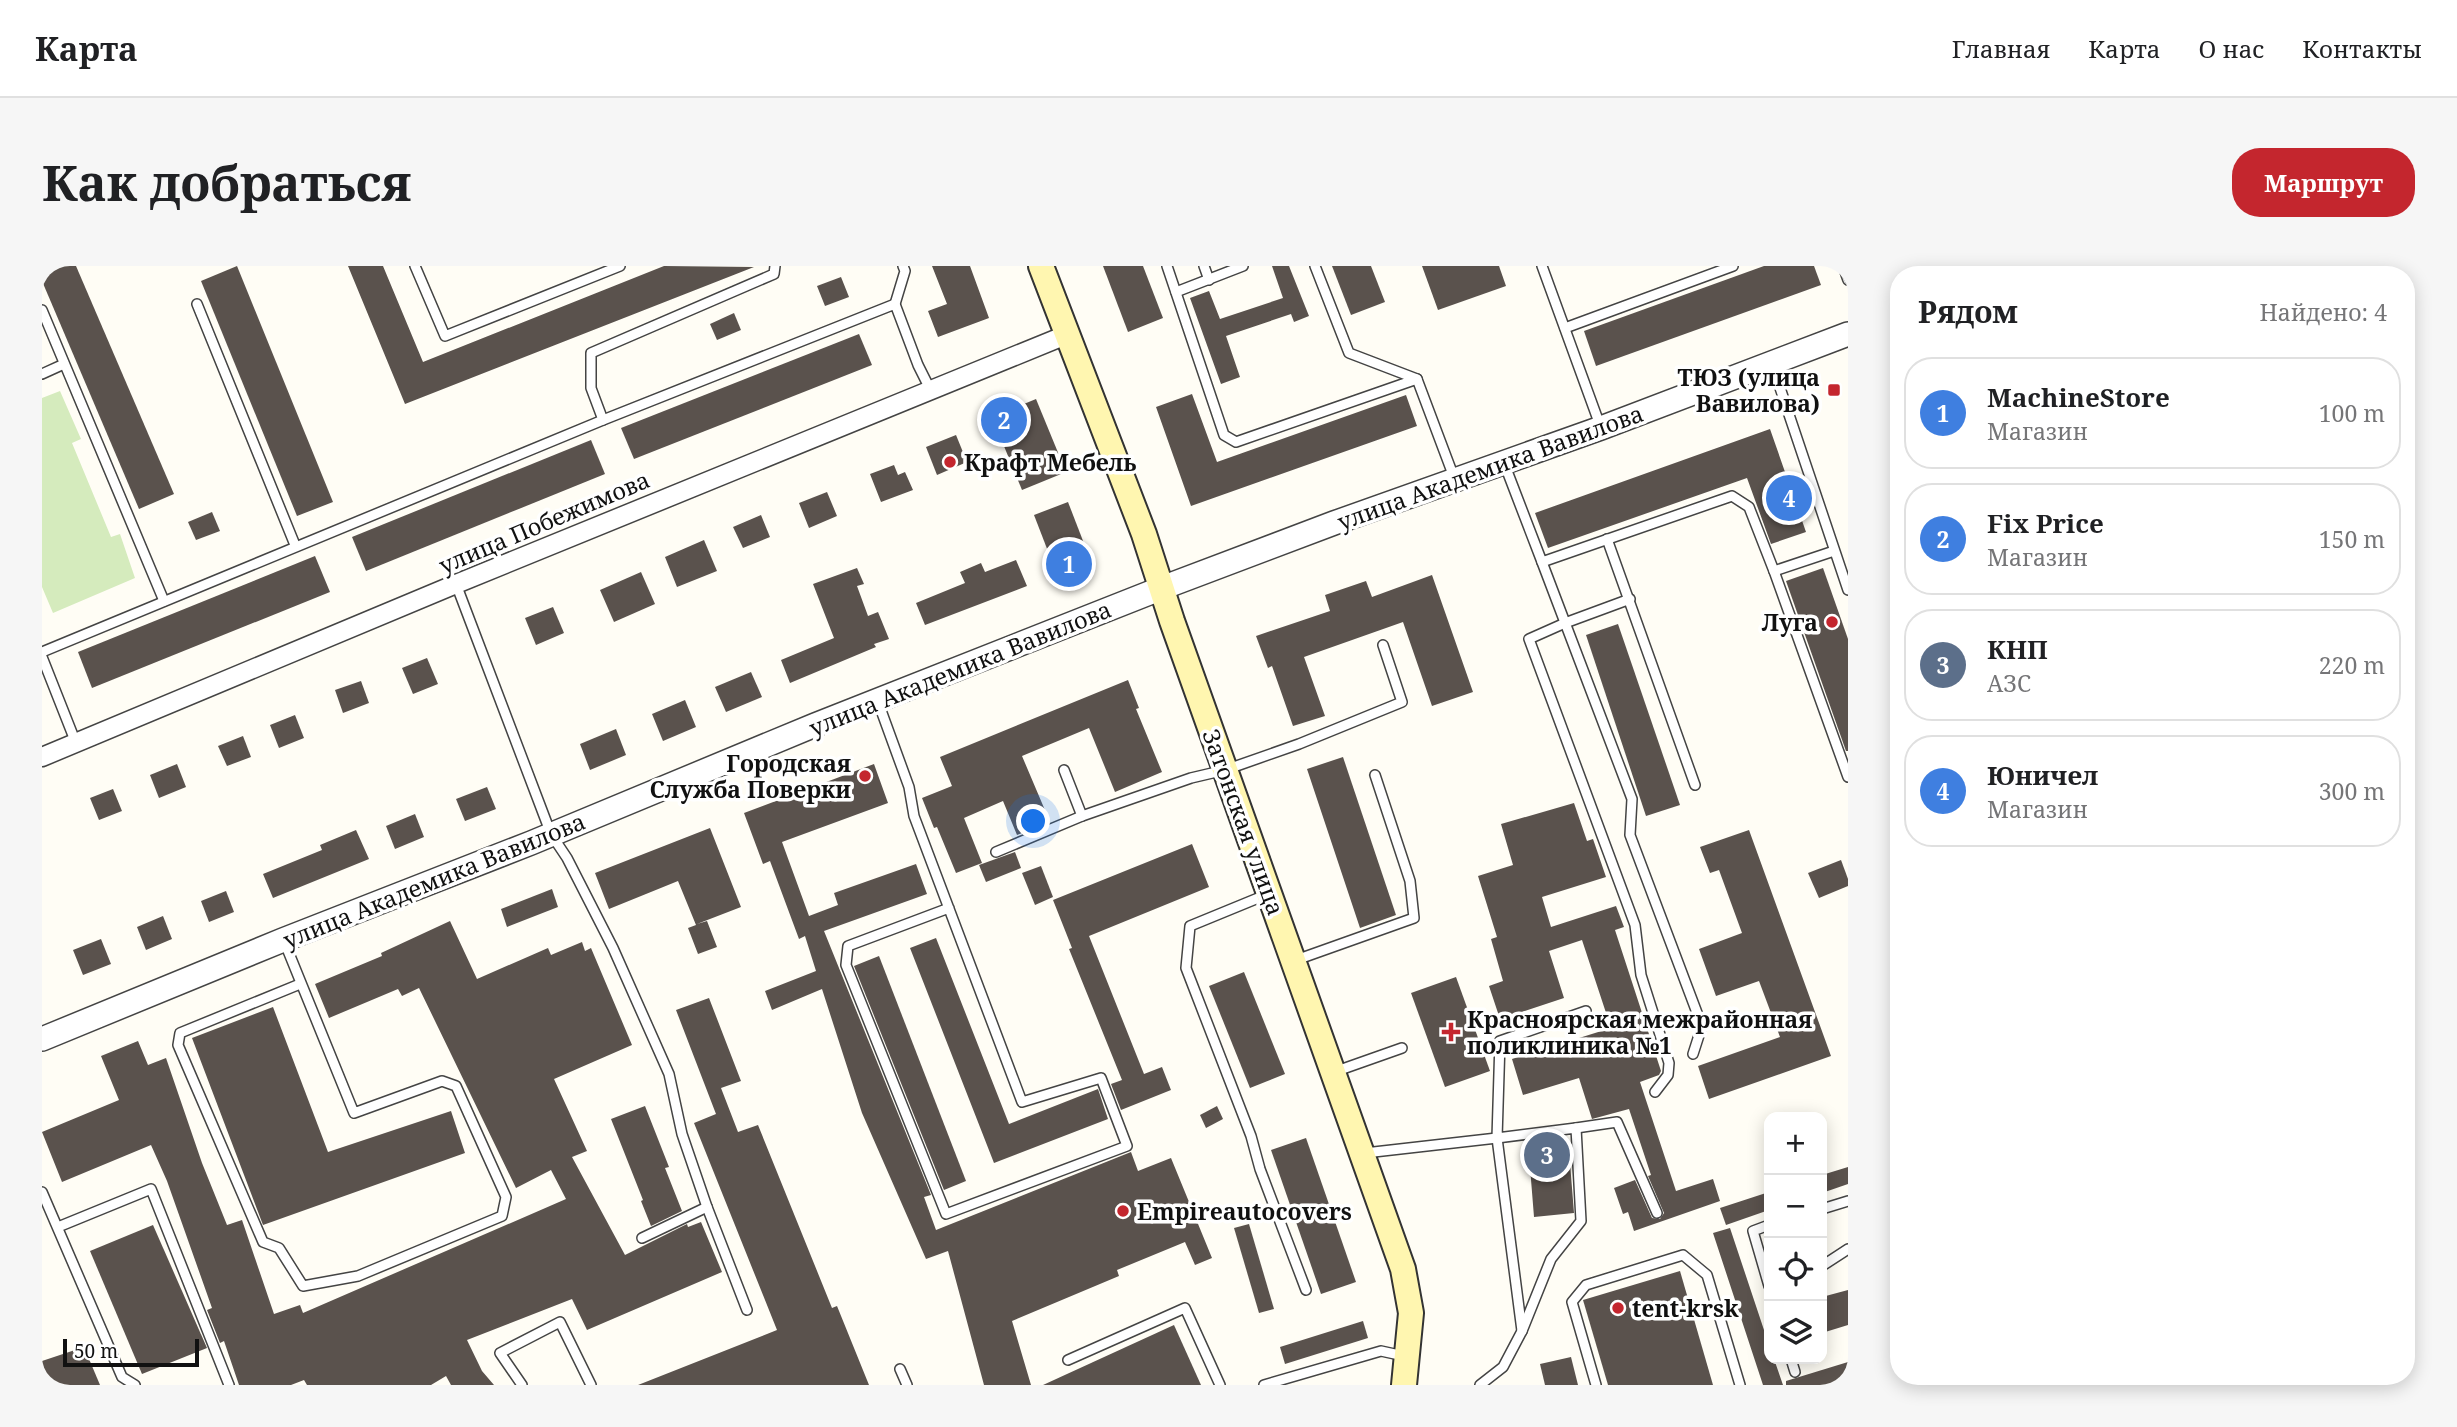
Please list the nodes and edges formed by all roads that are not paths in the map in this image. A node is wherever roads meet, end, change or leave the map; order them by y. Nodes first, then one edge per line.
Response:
1 (415, 266) edge
2 (620, 266) edge
3 (775, 266) edge
4 (903, 266) edge
5 (1041, 266) edge
6 (1167, 266) edge
7 (1204, 266) edge
8 (1243, 266) edge
9 (1315, 266) edge
10 (1542, 266) edge
11 (1733, 266) edge
12 (1843, 266) edge
13 (1209, 280) junction
14 (1848, 280) edge
15 (1176, 292) junction
16 (197, 304) dead end
17 (895, 304) junction
18 (42, 310) edge
19 (1565, 328) junction
20 (1848, 334) edge
21 (1066, 335) junction
22 (64, 364) junction
23 (1772, 364) junction
24 (42, 374) edge
25 (1417, 379) junction
26 (930, 389) junction
27 (603, 420) junction
28 (1601, 428) junction
29 (1504, 463) junction
30 (1455, 481) junction
31 (1607, 539) junction
32 (295, 545) junction
33 (1834, 551) junction
34 (1542, 562) junction
35 (1774, 571) junction
36 (456, 584) junction
37 (1162, 588) junction
38 (1848, 590) edge
39 (1630, 599) junction
40 (164, 601) junction
41 (1565, 623) junction
42 (1384, 645) dead end
43 (42, 652) edge
44 (42, 657) edge
45 (877, 701) junction
46 (76, 743) junction
47 (42, 757) edge
48 (1064, 770) dead end
49 (1224, 770) junction
50 (1375, 775) dead end
51 (1848, 777) edge
52 (1695, 786) dead end
53 (1082, 816) junction
54 (551, 834) junction
55 (996, 852) dead end
56 (1270, 894) junction
57 (949, 908) junction
58 (283, 940) junction
59 (1294, 961) junction
60 (300, 984) junction
61 (1586, 1011) dead end
62 (42, 1039) edge
63 (1402, 1048) dead end
64 (1693, 1054) dead end
65 (1332, 1073) junction
66 (1655, 1092) dead end
67 (1576, 1128) junction
68 (1497, 1138) junction
69 (1361, 1153) junction
70 (42, 1192) edge
71 (1848, 1201) edge
72 (1827, 1207) edge
73 (707, 1208) junction
74 (1657, 1213) dead end
75 (58, 1227) junction
76 (1764, 1228) edge
77 (642, 1238) dead end
78 (1848, 1249) edge
79 (1827, 1263) edge
80 (1764, 1269) edge
81 (1306, 1290) dead end
82 (747, 1310) dead end
83 (1522, 1331) junction
84 (1408, 1357) junction
85 (1068, 1360) dead end
86 (1793, 1364) edge
87 (900, 1369) dead end
88 (1795, 1372) dead end
89 (135, 1385) edge
90 (229, 1385) edge
91 (522, 1385) edge
92 (591, 1385) edge
93 (907, 1385) edge
94 (1220, 1385) edge
95 (1264, 1385) edge
96 (1404, 1385) edge
97 (1480, 1385) edge
98 (1596, 1385) edge
99 (1740, 1385) edge

1 - 2 lane
3 - 27 lane
4 - 17 lane
5 - 21 main road, Затонская улица
6 - 15 lane
7 - 13 lane
8 - 13 lane
9 - 25 lane
10 - 19 lane
11 - 19 lane
12 - 14 lane
13 - 15 lane
15 - 25 lane
16 - 32 lane
17 - 26 lane
17 - 27 lane
18 - 22 lane
19 - 28 lane
20 - 23 street, улица Академика Вавилова
21 - 26 street, улица Побежимова
21 - 37 main road, Затонская улица
22 - 24 lane
22 - 40 lane
23 - 28 street, улица Академика Вавилова
23 - 33 lane
25 - 30 lane
26 - 36 street, улица Побежимова
27 - 32 lane
28 - 29 street, улица Академика Вавилова
29 - 30 street, улица Академика Вавилова
29 - 34 lane
30 - 37 street, улица Академика Вавилова
31 - 34 lane
31 - 35 lane
31 - 39 lane
32 - 40 lane
33 - 35 lane
33 - 38 lane
34 - 41 lane
35 - 51 lane
36 - 46 street, улица Побежимова
36 - 54 lane
37 - 45 street, улица Академика Вавилова
37 - 49 main road, Затонская улица
39 - 41 lane
39 - 52 lane
40 - 43 lane
41 - 64 lane
41 - 66 lane
42 - 49 lane
44 - 46 lane
45 - 54 street, улица Академика Вавилова
45 - 57 lane
46 - 47 street, улица Побежимова
48 - 53 lane
49 - 53 lane
49 - 56 main road, Затонская улица
50 - 59 lane
53 - 55 lane
54 - 58 street, улица Академика Вавилова
54 - 73 lane
56 - 59 main road, Затонская улица
56 - 81 lane
57 - 57 lane
58 - 60 lane
58 - 62 street, улица Академика Вавилова
59 - 65 main road, Затонская улица
60 - 60 lane
61 - 68 lane
63 - 65 lane
65 - 69 main road, Затонская улица
67 - 68 lane
67 - 74 lane
67 - 83 lane
68 - 69 lane
68 - 83 lane
69 - 84 main road, Затонская улица
70 - 75 lane
71 - 72 lane
73 - 77 lane
73 - 82 lane
75 - 89 lane
75 - 90 lane
76 - 80 lane
78 - 79 lane
83 - 97 lane
84 - 95 lane
84 - 96 main road, Затонская улица
85 - 94 lane
86 - 88 lane
87 - 93 lane
91 - 92 lane
98 - 99 lane

